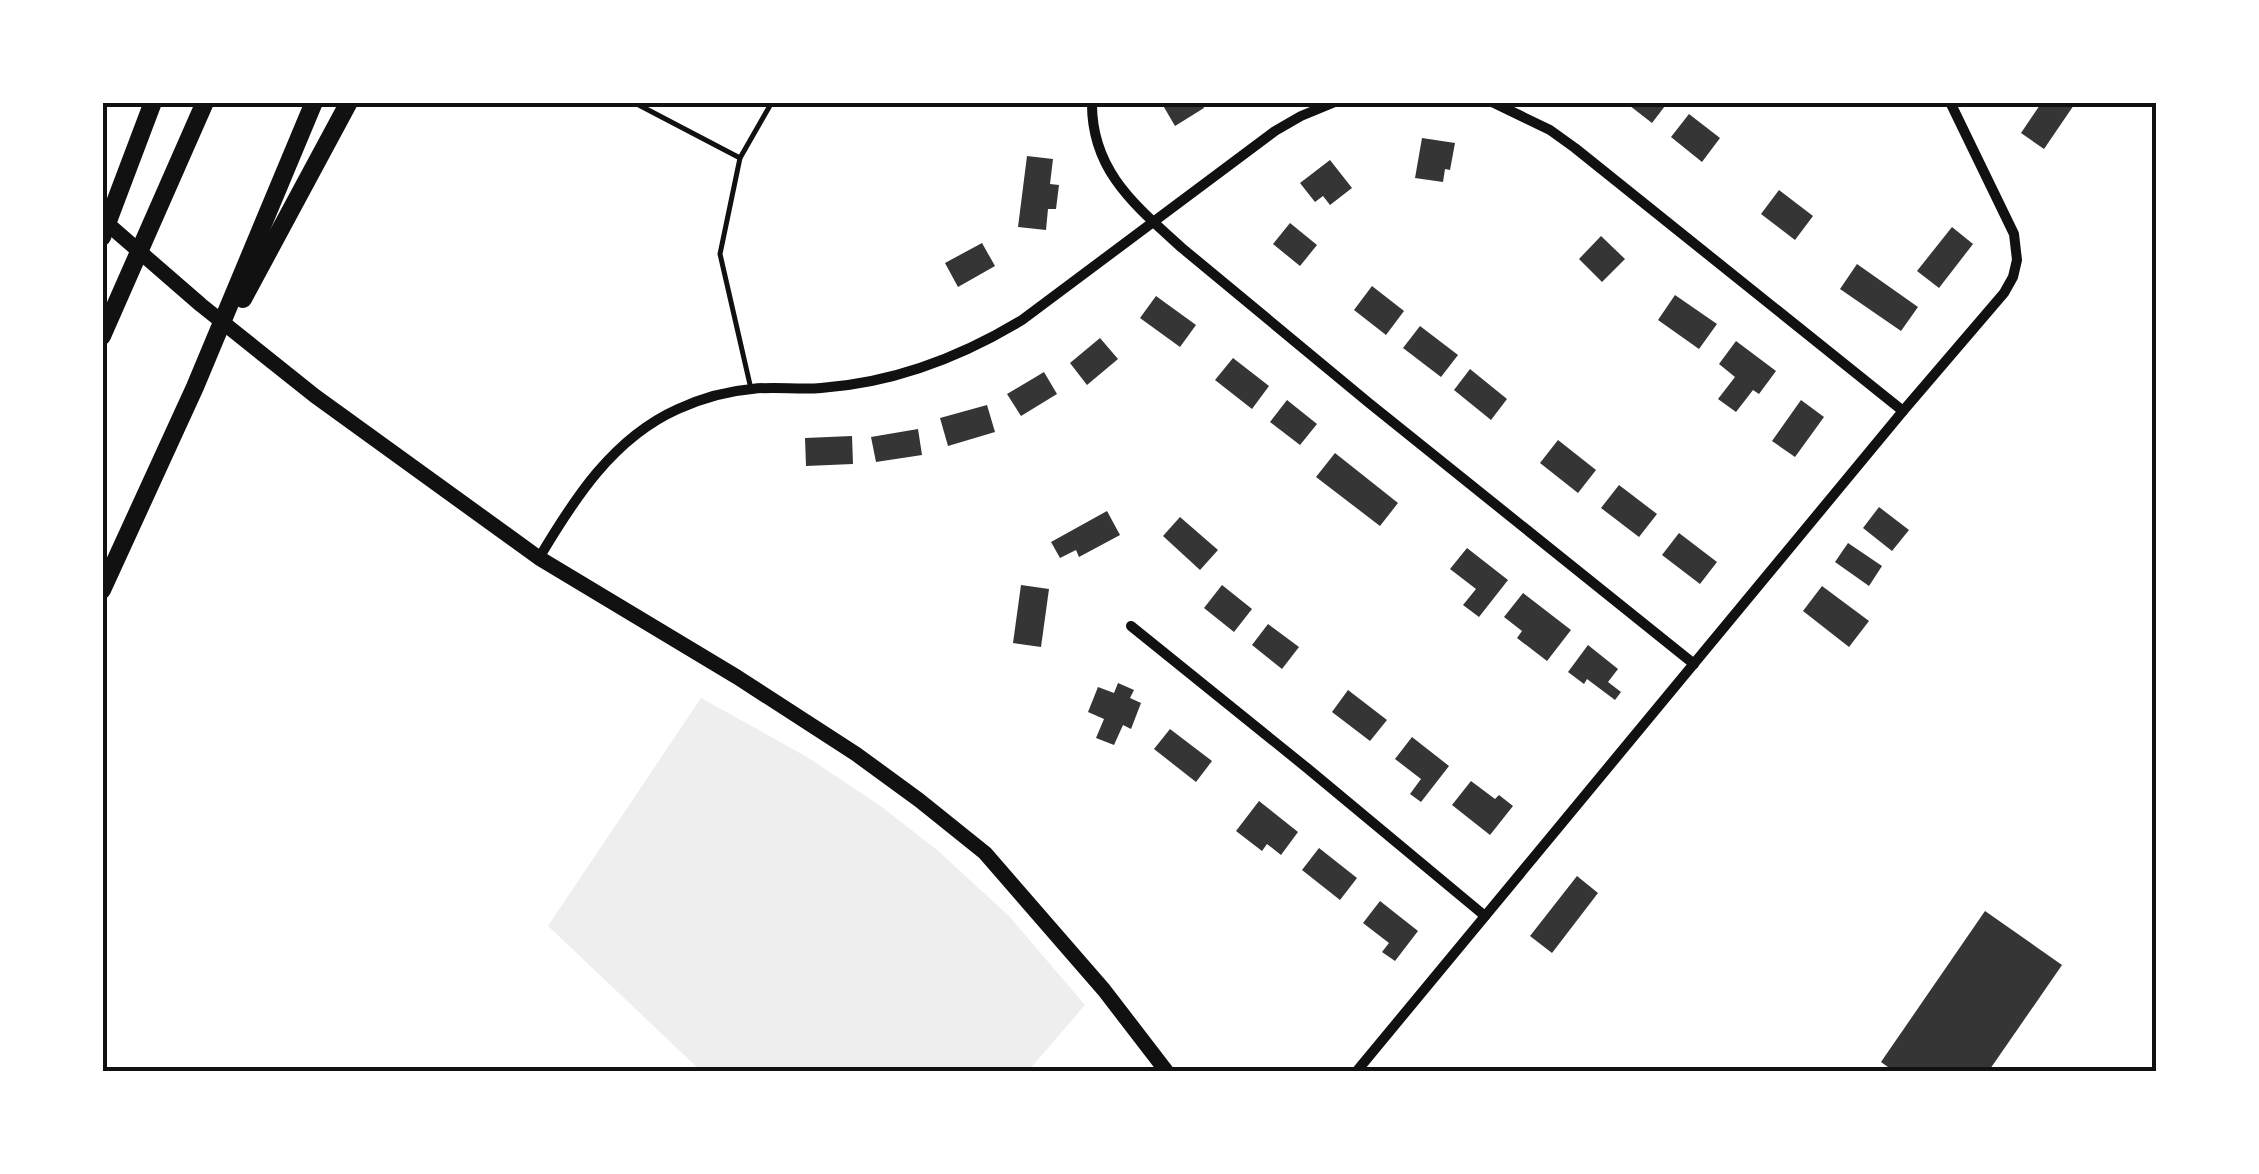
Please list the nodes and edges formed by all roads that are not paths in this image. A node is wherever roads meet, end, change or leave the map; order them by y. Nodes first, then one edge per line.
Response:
1 (153, 102) edge
2 (205, 102) edge
3 (314, 102) edge
4 (350, 102) edge
5 (633, 102) edge
6 (772, 102) edge
7 (1092, 102) edge
8 (1335, 102) edge
9 (1492, 102) edge
10 (1950, 102) edge
11 (740, 158) junction
12 (102, 219) edge
13 (1152, 221) junction
14 (102, 237) edge
15 (102, 336) edge
16 (194, 387) junction
17 (751, 389) junction
18 (1903, 411) junction
19 (539, 558) junction
20 (102, 590) edge
21 (1131, 626) dead end
22 (1694, 664) junction
23 (1486, 916) junction
24 (1168, 1072) edge
25 (1356, 1072) edge

1 - 14 highway
2 - 15 highway
3 - 16 highway
4 - 16 highway
5 - 11 lane
6 - 11 lane
7 - 13 street
8 - 13 street
9 - 18 street
10 - 18 street
11 - 17 lane
12 - 19 main road
13 - 17 street
13 - 22 street
16 - 20 highway
17 - 19 street
18 - 22 street
19 - 24 main road
21 - 23 street
22 - 23 street
23 - 25 street

